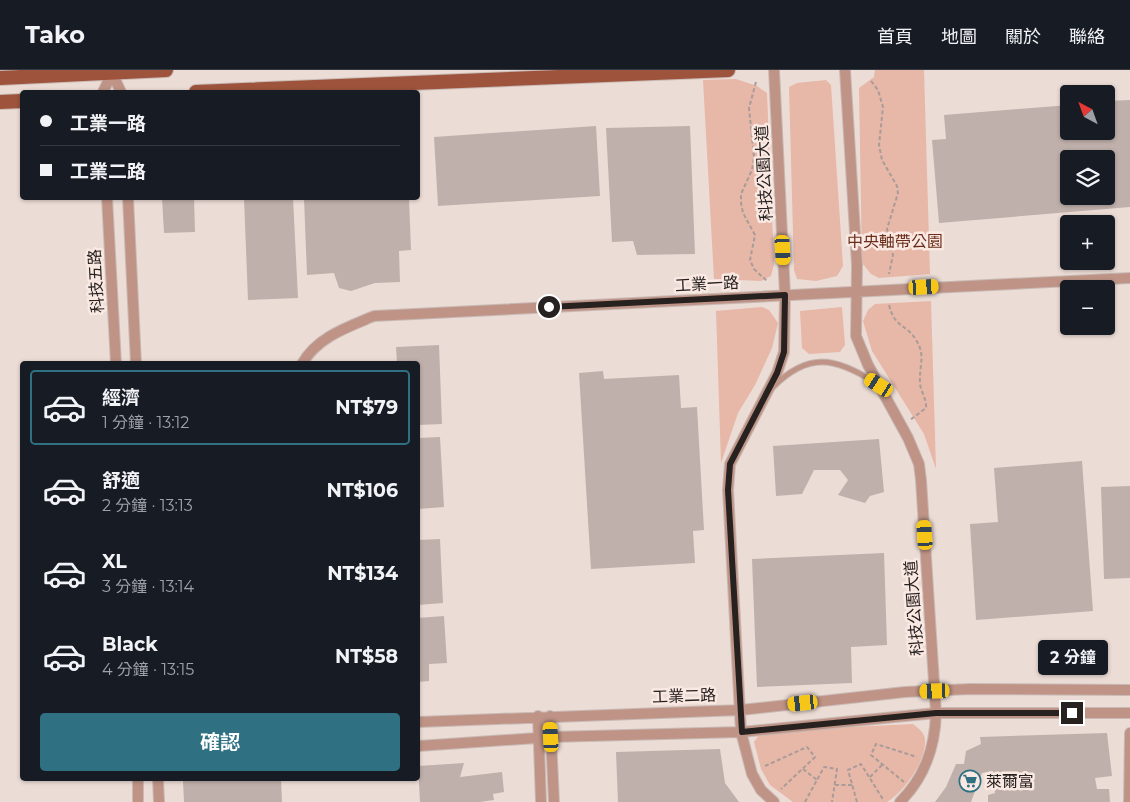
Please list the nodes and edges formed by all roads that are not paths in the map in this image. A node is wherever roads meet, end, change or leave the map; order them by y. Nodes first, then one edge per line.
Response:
1 (166, 70) edge
2 (728, 70) edge
3 (774, 70) edge
4 (845, 70) edge
5 (112, 73) junction
6 (0, 78) edge
7 (104, 90) edge
8 (120, 90) edge
9 (244, 90) edge
10 (20, 100) edge
11 (0, 102) edge
12 (107, 200) edge
13 (128, 200) edge
14 (1130, 278) edge
15 (856, 290) junction
16 (785, 295) junction
17 (116, 361) edge
18 (136, 361) edge
19 (304, 361) edge
20 (879, 385) junction
21 (768, 392) junction
22 (1130, 690) edge
23 (935, 691) junction
24 (741, 710) junction
25 (1130, 712) edge
26 (936, 713) junction
27 (538, 716) junction
28 (550, 716) junction
29 (420, 722) edge
30 (742, 732) junction
31 (1130, 733) edge
32 (551, 737) junction
33 (538, 738) junction
34 (420, 746) edge
35 (138, 781) edge
36 (158, 781) edge
37 (900, 801) edge
38 (138, 802) edge
39 (159, 802) edge
40 (541, 802) edge
41 (554, 802) edge
42 (774, 802) edge
43 (1129, 802) edge

1 - 5 main road
2 - 9 main road
3 - 16 street, 科技公園大道
4 - 15 street, 科技公園大道
5 - 6 main road
5 - 7 street
5 - 8 street
10 - 11 main road
12 - 17 street, 科技五路
13 - 18 street
14 - 15 street, 工業一路
15 - 16 street, 工業一路
15 - 20 street, 科技公園大道
16 - 19 street, 工業一路
16 - 21 street, 科技公園大道
20 - 21 lane, 科技公園大道
20 - 23 street, 科技公園大道
21 - 24 street, 科技公園大道
22 - 23 street, 工業二路
23 - 24 street, 工業二路
23 - 26 street, 科技公園大道
24 - 28 street, 工業二路
24 - 30 street, 科技公園大道
25 - 26 street
26 - 30 street
26 - 37 street, 科技公園大道
27 - 28 street, 工業二路
27 - 29 street, 工業二路
27 - 33 street
28 - 32 street
30 - 32 street
30 - 42 street, 科技公園大道
31 - 43 street
32 - 33 street
32 - 41 street
33 - 34 street
33 - 40 street
35 - 38 street
36 - 39 street

